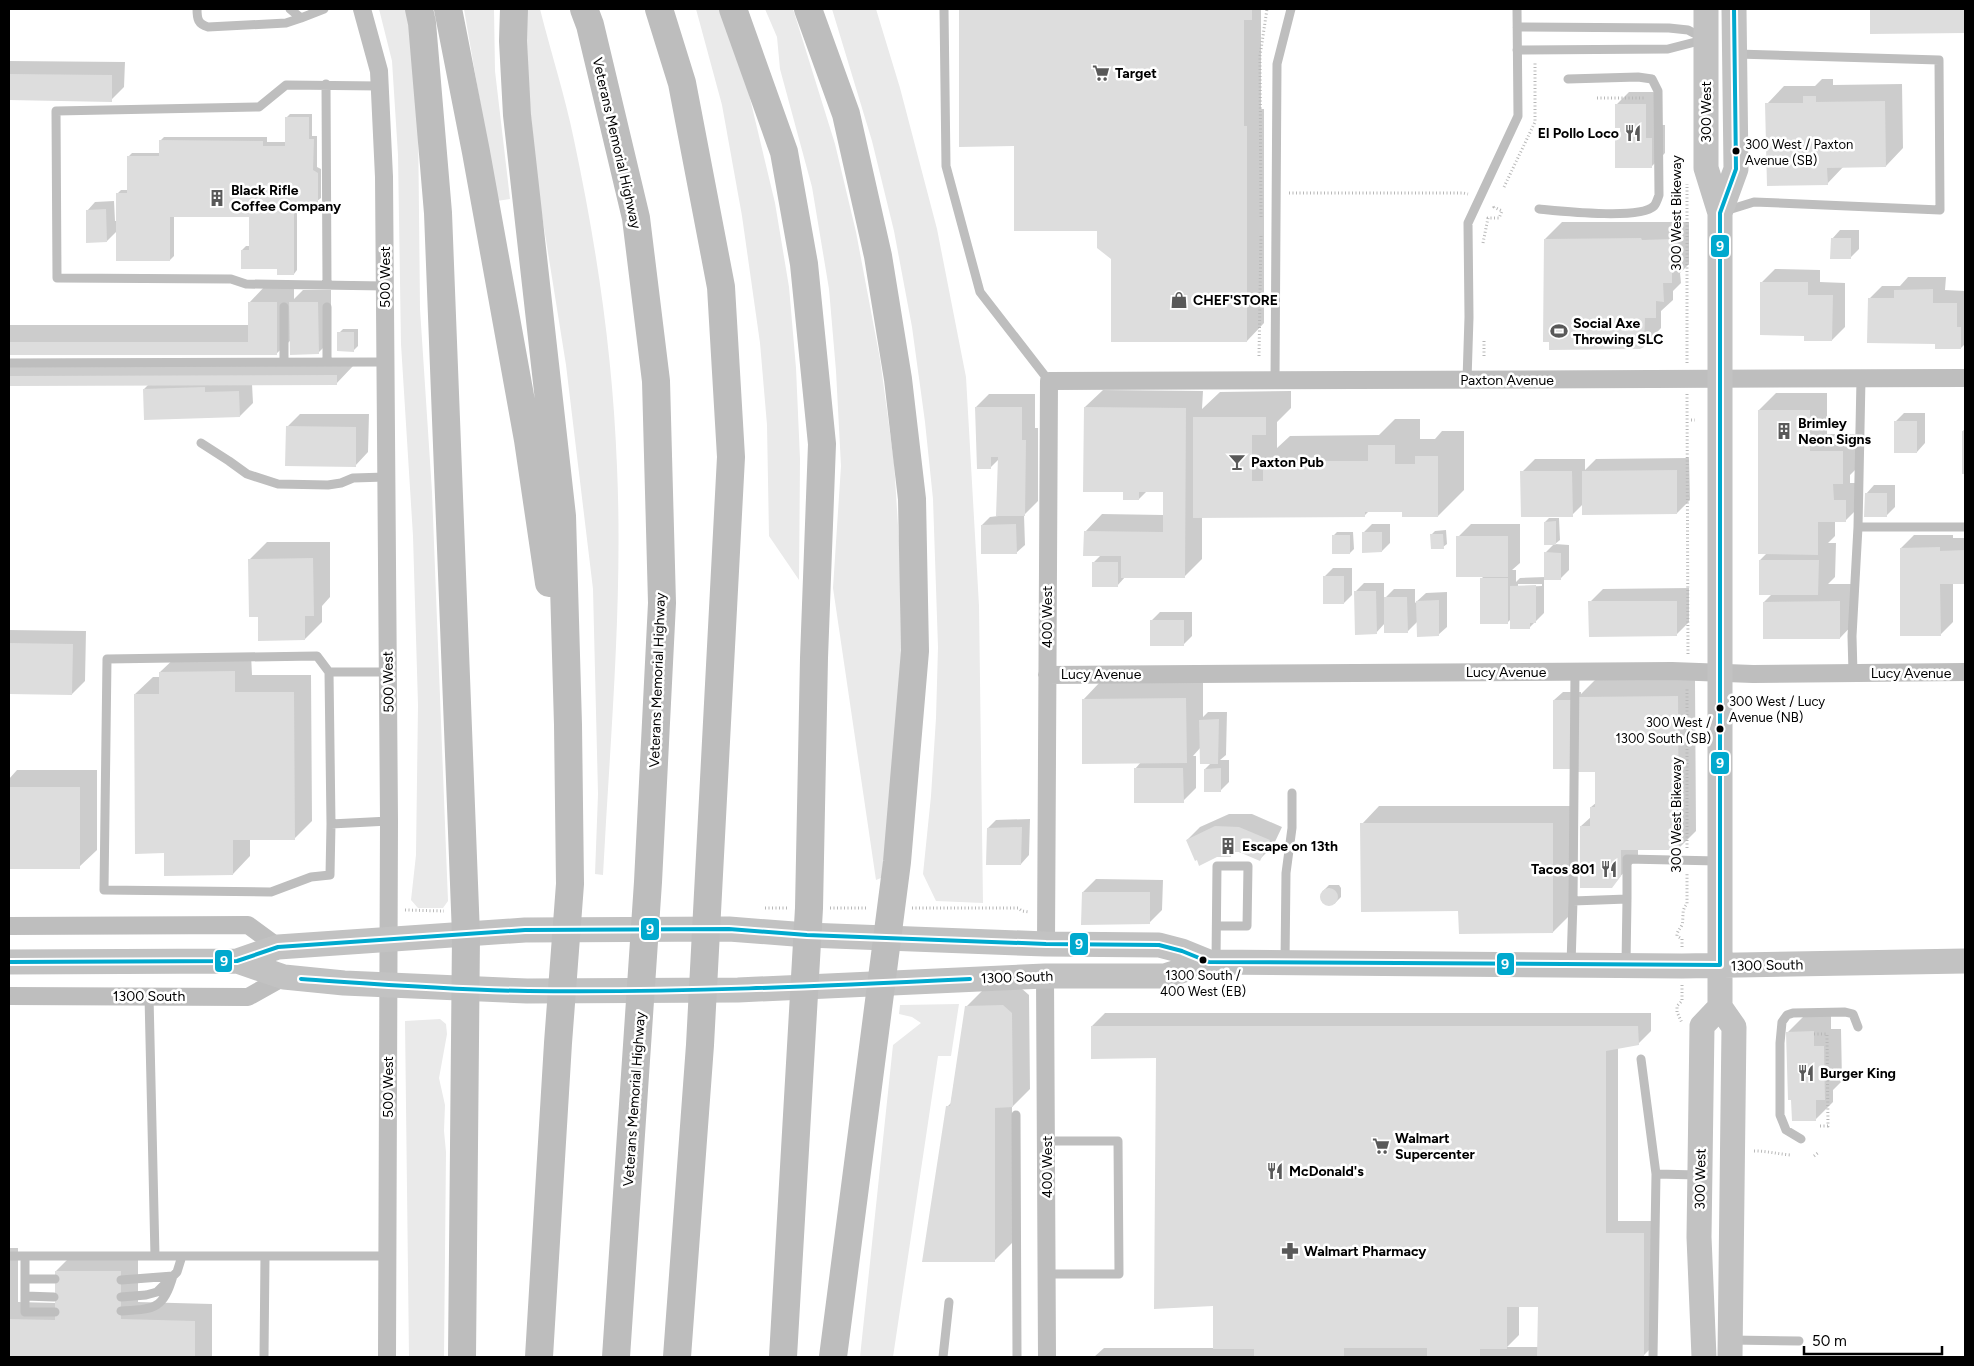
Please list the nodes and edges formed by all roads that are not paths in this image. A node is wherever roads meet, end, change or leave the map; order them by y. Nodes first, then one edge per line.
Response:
1 (197, 9) edge
2 (290, 9) edge
3 (324, 9) edge
4 (362, 9) edge
5 (419, 9) edge
6 (448, 9) edge
7 (514, 9) edge
8 (659, 9) edge
9 (732, 9) edge
10 (808, 9) edge
11 (944, 9) edge
12 (1291, 9) edge
13 (1517, 9) edge
14 (1706, 9) edge
15 (1717, 9) edge
16 (1734, 9) edge
17 (587, 17) edge
18 (301, 18) junction
19 (1517, 28) junction
20 (1706, 40) junction
21 (1517, 50) junction
22 (1735, 54) junction
23 (1568, 79) dead end
24 (326, 84) junction
25 (380, 86) junction
26 (1539, 209) dead end
27 (1720, 213) junction
28 (326, 285) junction
29 (385, 286) junction
30 (284, 307) dead end
31 (327, 307) dead end
32 (284, 362) junction
33 (326, 362) junction
34 (386, 362) junction
35 (9, 363) edge
36 (1861, 378) junction
37 (1965, 378) edge
38 (1720, 379) junction
39 (1275, 380) junction
40 (1467, 380) junction
41 (1048, 381) junction
42 (201, 443) dead end
43 (386, 477) junction
44 (1858, 527) junction
45 (1965, 527) edge
46 (329, 672) junction
47 (388, 672) junction
48 (1575, 672) junction
49 (1720, 672) junction
50 (1965, 672) edge
51 (1853, 673) junction
52 (1047, 674) junction
53 (568, 725) junction
54 (1292, 793) dead end
55 (389, 821) junction
56 (331, 824) junction
57 (1720, 861) junction
58 (1627, 899) junction
59 (1573, 901) junction
60 (9, 926) edge
61 (1217, 926) junction
62 (466, 935) junction
63 (807, 935) junction
64 (388, 940) junction
65 (1046, 944) junction
66 (278, 947) junction
67 (1182, 951) junction
68 (1965, 961) edge
69 (9, 962) edge
70 (237, 962) junction
71 (1213, 962) junction
72 (1285, 962) junction
73 (1571, 965) junction
74 (1626, 965) junction
75 (1720, 965) junction
76 (1045, 976) junction
77 (284, 977) junction
78 (389, 985) junction
79 (804, 986) junction
80 (466, 989) junction
81 (9, 996) edge
82 (149, 996) junction
83 (1720, 1007) junction
84 (1858, 1027) dead end
85 (1641, 1059) dead end
86 (1016, 1114) dead end
87 (1801, 1139) dead end
88 (1047, 1141) junction
89 (1656, 1174) junction
90 (1700, 1175) junction
91 (9, 1256) edge
92 (25, 1256) junction
93 (155, 1256) junction
94 (182, 1256) junction
95 (265, 1256) junction
96 (388, 1256) junction
97 (1047, 1274) junction
98 (173, 1276) junction
99 (25, 1279) junction
100 (55, 1279) dead end
101 (121, 1280) dead end
102 (25, 1296) junction
103 (54, 1297) dead end
104 (121, 1297) dead end
105 (949, 1302) dead end
106 (121, 1311) dead end
107 (55, 1312) dead end
108 (1799, 1341) dead end
109 (1730, 1349) edge
110 (264, 1357) edge
111 (387, 1357) edge
112 (462, 1357) edge
113 (539, 1357) edge
114 (616, 1357) edge
115 (676, 1357) edge
116 (783, 1357) edge
117 (833, 1357) edge
118 (943, 1357) edge
119 (1017, 1357) edge
120 (1047, 1357) edge
121 (1652, 1357) edge
122 (1704, 1357) edge

1 - 18 lane
2 - 18 lane
3 - 18 lane
4 - 25 street, 500 West
5 - 62 highway
6 - 53 highway
7 - 53 highway
8 - 115 highway
9 - 63 highway
10 - 117 highway
11 - 41 lane
12 - 39 lane
13 - 19 lane
14 - 20 main road
15 - 20 main road
16 - 22 main road
17 - 114 highway, Veterans Memorial Highway
19 - 20 lane
19 - 21 lane
20 - 21 lane
20 - 27 main road
21 - 40 lane
22 - 27 main road
22 - 27 lane
23 - 26 lane
24 - 25 lane
24 - 28 lane
24 - 28 lane
25 - 29 street, 500 West
27 - 38 main road
28 - 29 lane
29 - 34 street, 500 West
30 - 32 lane
31 - 33 lane
32 - 33 lane
32 - 35 lane
33 - 34 lane
34 - 43 street, 500 West
36 - 37 street, Paxton Avenue
36 - 38 street, Paxton Avenue
36 - 44 lane
38 - 40 street, Paxton Avenue
38 - 49 main road
39 - 40 street, Paxton Avenue
39 - 41 street, Paxton Avenue
41 - 52 street, 400 West
42 - 43 lane
43 - 47 street, 500 West
44 - 45 lane
44 - 51 lane
46 - 47 lane
46 - 56 lane
46 - 56 lane
47 - 55 street, 500 West
48 - 49 street, Lucy Avenue
48 - 52 street, Lucy Avenue
48 - 59 lane
49 - 51 street, Lucy Avenue
49 - 57 main road
50 - 51 street, Lucy Avenue
52 - 65 street, 400 West
53 - 113 highway
54 - 72 lane
55 - 56 lane
55 - 64 street, 500 West
57 - 58 lane
57 - 75 main road
58 - 59 lane
58 - 74 lane
59 - 73 lane
60 - 66 street
61 - 61 lane
61 - 71 lane
62 - 63 main road, 1300 South
62 - 64 main road, 1300 South
62 - 80 highway
63 - 65 main road, 1300 South
63 - 79 highway
64 - 66 main road, 1300 South
64 - 78 street, 500 West
65 - 67 main road, 1300 South
66 - 70 main road, 1300 South
67 - 71 main road, 1300 South
67 - 76 main road
68 - 75 main road, 1300 South
69 - 70 main road, 1300 South
70 - 77 main road, 1300 South
71 - 72 main road, 1300 South
71 - 76 main road, 1300 South
72 - 73 main road, 1300 South
73 - 74 main road, 1300 South
74 - 75 main road, 1300 South
75 - 83 main road
76 - 79 main road, 1300 South
76 - 88 street, 400 West
77 - 78 main road, 1300 South
77 - 82 street, 1300 South
78 - 80 main road, 1300 South
78 - 96 street, 500 West
79 - 80 main road, 1300 South
79 - 116 highway
80 - 112 highway
81 - 82 street, 1300 South
82 - 93 lane
83 - 90 main road, 300 West
83 - 109 main road
84 - 87 lane
85 - 89 lane
86 - 119 lane
88 - 97 street, 400 West
88 - 97 lane
89 - 90 lane
89 - 121 lane
90 - 122 main road, 300 West
91 - 92 lane
92 - 93 lane
92 - 99 lane
93 - 94 lane
94 - 95 lane
94 - 98 lane
95 - 96 lane
95 - 110 lane
96 - 111 street, 500 West
97 - 120 street, 400 West
98 - 101 lane
98 - 104 lane
98 - 106 lane
99 - 100 lane
99 - 102 lane
102 - 103 lane
102 - 107 lane
105 - 118 lane
108 - 109 lane

